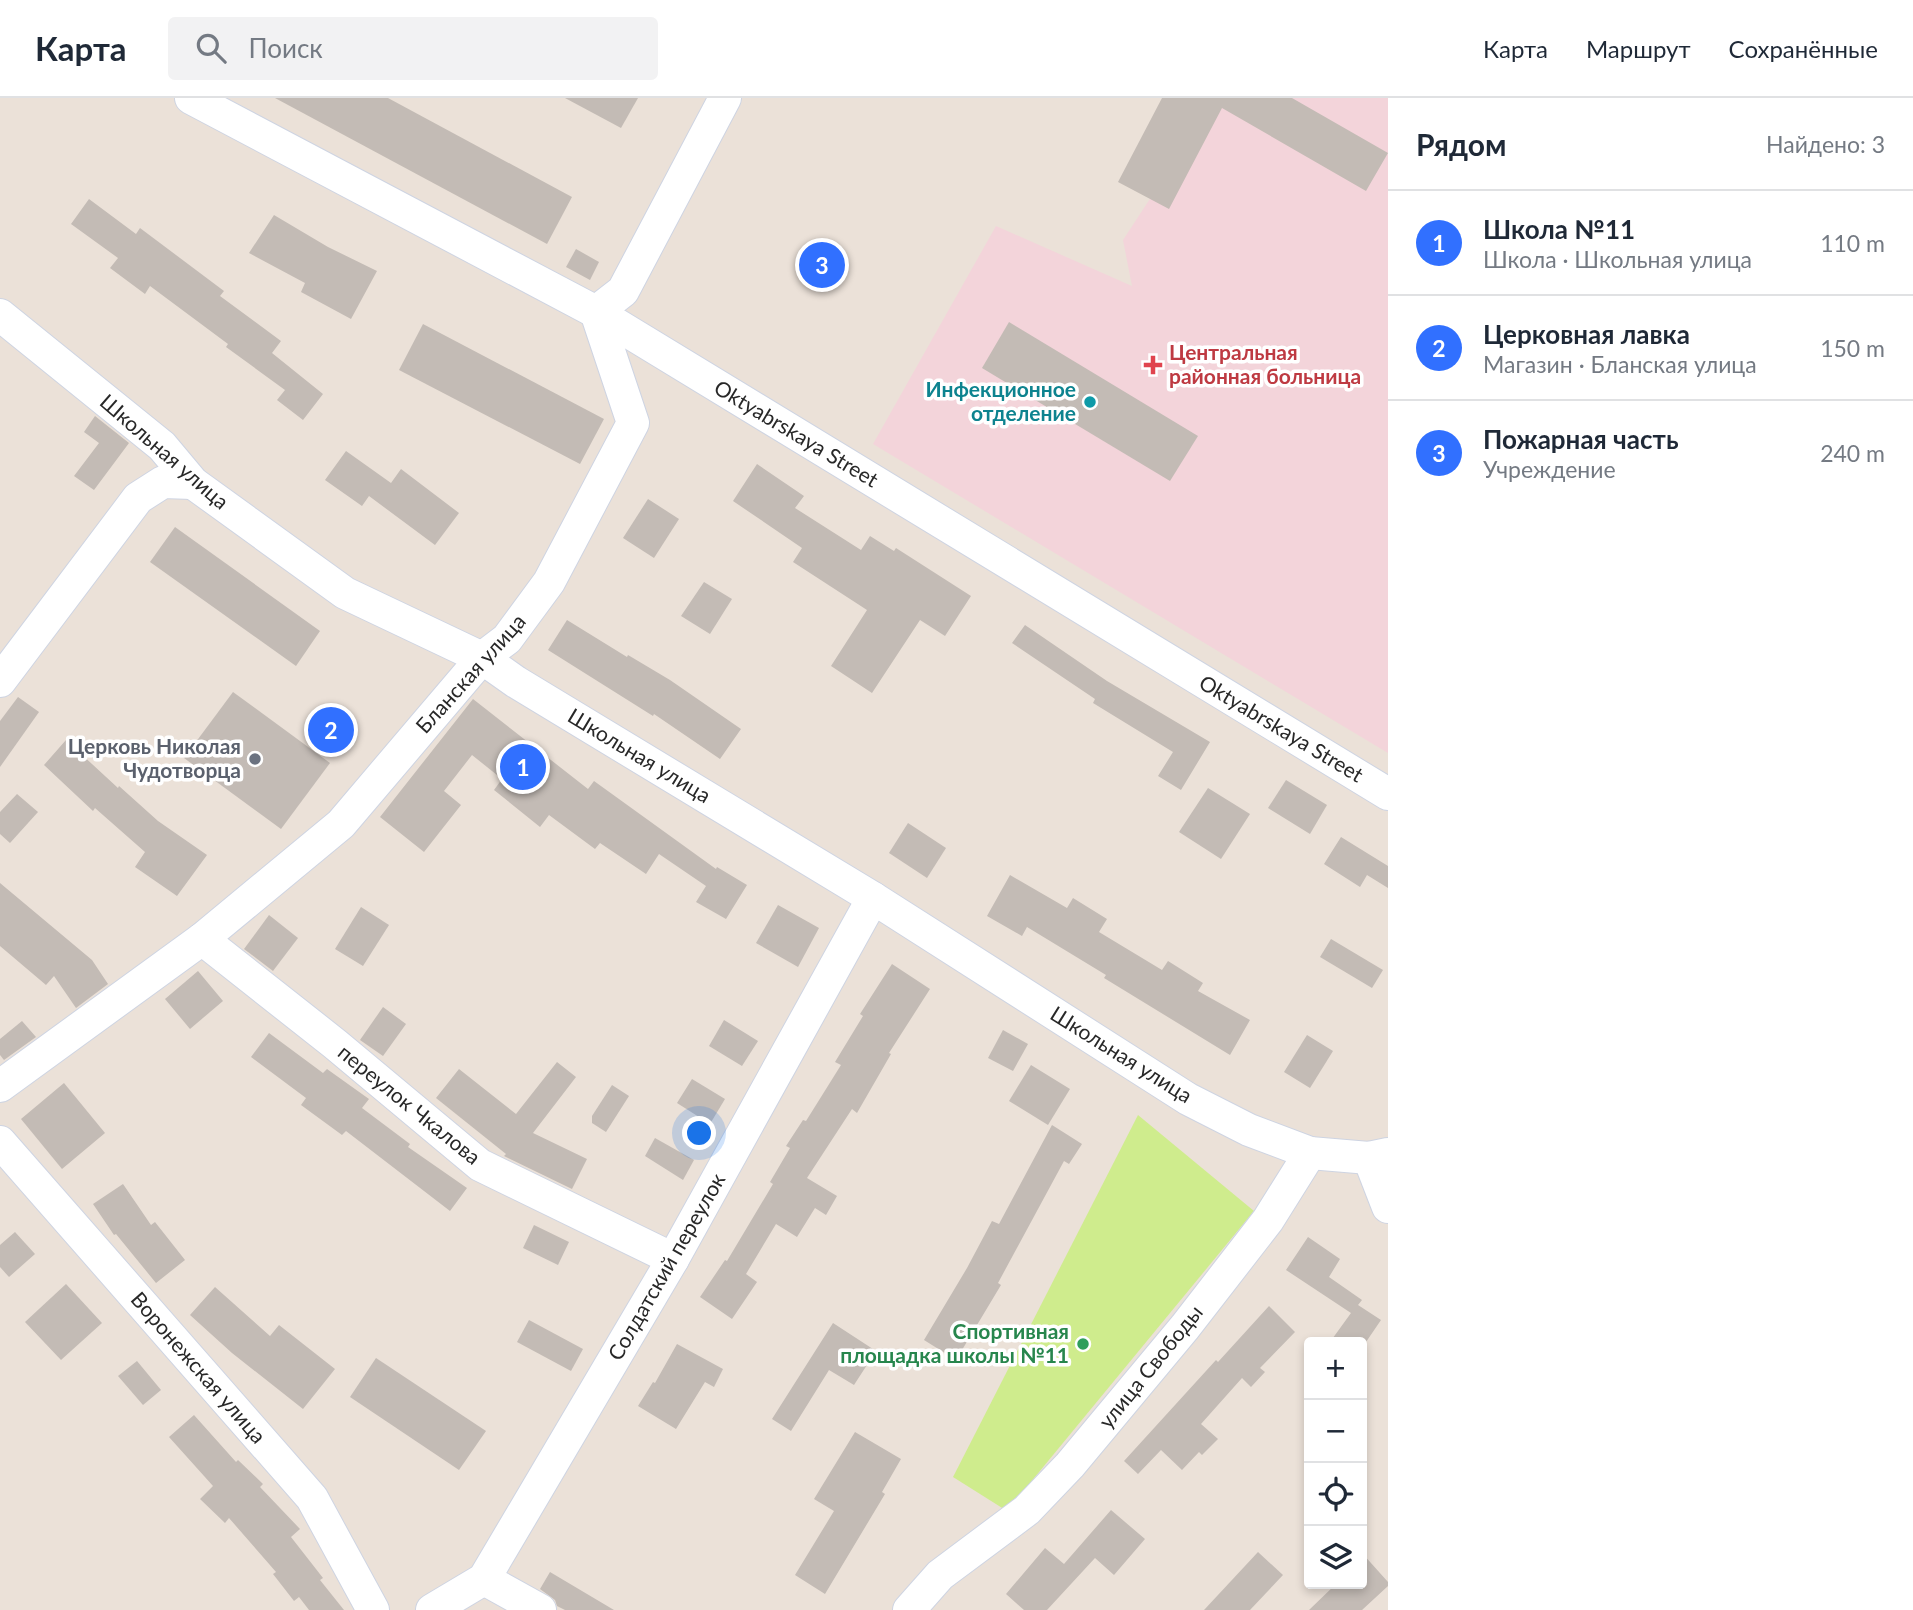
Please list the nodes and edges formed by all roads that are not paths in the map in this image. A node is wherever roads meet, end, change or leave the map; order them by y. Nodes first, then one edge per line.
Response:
1 (191, 98) edge
2 (724, 98) edge
3 (596, 312) junction
4 (0, 314) edge
5 (193, 483) junction
6 (482, 658) junction
7 (0, 681) edge
8 (1388, 794) edge
9 (873, 898) junction
10 (202, 939) junction
11 (0, 1086) edge
12 (0, 1142) edge
13 (1310, 1153) junction
14 (1378, 1156) edge
15 (1388, 1207) edge
16 (673, 1259) junction
17 (484, 1578) junction
18 (373, 1610) edge
19 (432, 1610) edge
20 (540, 1610) edge
21 (909, 1610) edge

1 - 3 street, Oktyabrskaya Street
2 - 3 street
3 - 6 street, Бланская улица
3 - 8 street, Oktyabrskaya Street
4 - 5 street, Школьная улица
5 - 6 street, Школьная улица
5 - 7 street
6 - 9 street, Школьная улица
6 - 10 street, Бланская улица
9 - 13 street, Школьная улица
9 - 16 street, Солдатский переулок
10 - 11 street, Бланская улица
10 - 16 street, переулок Чкалова
12 - 18 street, Воронежская улица
13 - 14 street
13 - 21 street, улица Свободы
14 - 15 street
16 - 17 street, Солдатский переулок
17 - 19 street, Солдатский переулок
17 - 20 street

